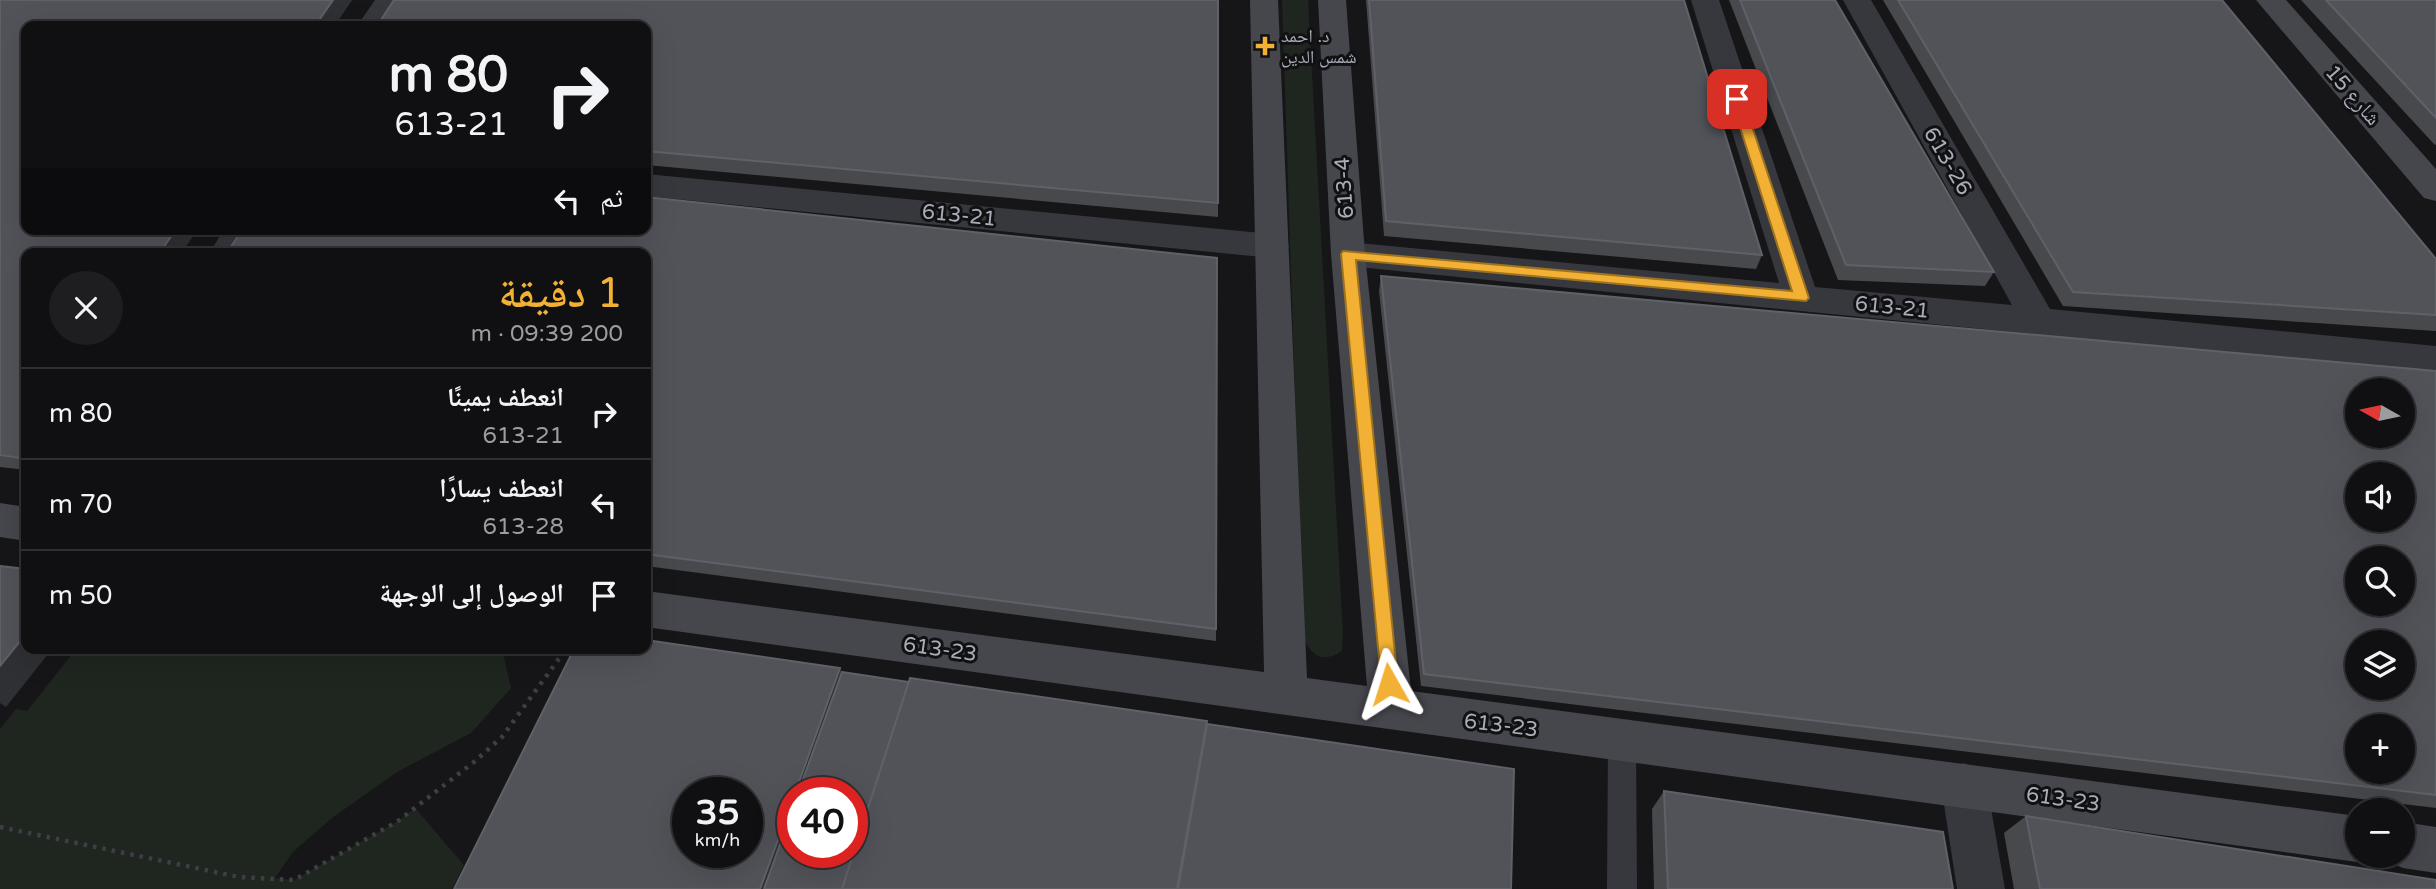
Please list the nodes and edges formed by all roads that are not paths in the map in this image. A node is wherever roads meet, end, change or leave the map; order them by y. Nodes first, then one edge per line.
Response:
1 (389, 0) edge
2 (1264, 0) edge
3 (1332, 0) edge
4 (1705, 0) edge
5 (1857, 0) edge
6 (2270, 0) edge
7 (375, 21) edge
8 (2433, 183) edge
9 (651, 185) edge
10 (1272, 246) junction
11 (1348, 254) junction
12 (1801, 298) junction
13 (2040, 323) junction
14 (2436, 360) edge
15 (0, 520) edge
16 (21, 523) edge
17 (651, 610) edge
18 (1286, 696) junction
19 (1391, 710) junction
20 (1622, 740) junction
21 (1964, 785) junction
22 (2345, 837) edge
23 (2415, 846) edge
24 (2436, 849) edge
25 (1622, 889) edge
26 (1981, 889) edge

1 - 7 street
2 - 10 street
3 - 11 street, 613-4
4 - 12 street
5 - 13 street, 613-26
6 - 8 street, شارع 15
9 - 10 street, 613-21
10 - 18 street
11 - 12 street, 613-21
11 - 19 street, 613-4
12 - 13 street, 613-21
13 - 14 street, 613-21
15 - 16 street
17 - 18 street, 613-23
18 - 19 street, 613-23
19 - 20 street, 613-23
20 - 21 street, 613-23
20 - 25 lane
21 - 22 street, 613-23
21 - 26 street
23 - 24 street

